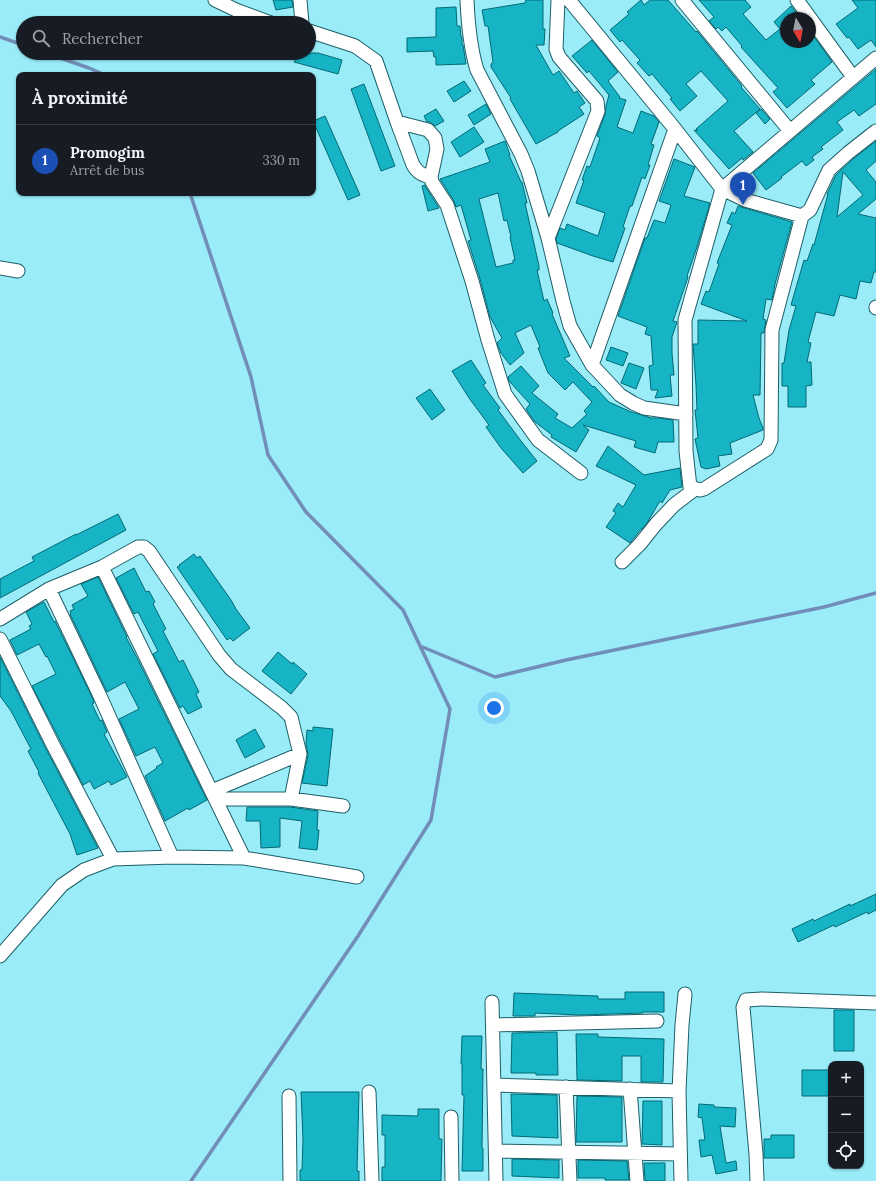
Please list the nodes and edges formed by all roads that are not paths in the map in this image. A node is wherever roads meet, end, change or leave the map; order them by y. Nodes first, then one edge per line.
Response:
1 (215, 0) edge
2 (300, 0) edge
3 (467, 0) edge
4 (558, 0) edge
5 (569, 0) edge
6 (682, 0) edge
7 (797, 0) edge
8 (252, 16) edge
9 (301, 16) edge
10 (316, 33) edge
11 (876, 58) edge
12 (853, 77) junction
13 (397, 122) junction
14 (675, 129) junction
15 (790, 131) junction
16 (876, 131) edge
17 (431, 177) junction
18 (722, 189) junction
19 (802, 216) junction
20 (548, 238) junction
21 (0, 268) edge
22 (18, 271) dead end
23 (592, 364) junction
24 (686, 414) junction
25 (581, 473) dead end
26 (695, 489) junction
27 (622, 562) dead end
28 (102, 567) junction
29 (49, 590) junction
30 (0, 619) edge
31 (0, 640) edge
32 (300, 754) junction
33 (214, 795) junction
34 (292, 799) junction
35 (343, 806) dead end
36 (172, 857) junction
37 (244, 858) junction
38 (113, 859) junction
39 (356, 876) dead end
40 (0, 956) edge
41 (685, 994) dead end
42 (492, 1002) dead end
43 (876, 1003) edge
44 (658, 1021) dead end
45 (493, 1025) junction
46 (494, 1085) junction
47 (566, 1087) junction
48 (630, 1089) junction
49 (678, 1091) junction
50 (369, 1092) dead end
51 (289, 1096) dead end
52 (451, 1117) dead end
53 (496, 1151) junction
54 (568, 1152) junction
55 (634, 1153) junction
56 (680, 1154) junction
57 (290, 1181) edge
58 (372, 1181) edge
59 (452, 1181) edge
60 (496, 1181) edge
61 (570, 1181) edge
62 (637, 1181) edge
63 (681, 1181) edge
64 (757, 1181) edge

1 - 8 street
2 - 9 street
3 - 20 street
4 - 20 street
5 - 14 street
6 - 15 street
7 - 12 street
10 - 13 street
11 - 12 street
12 - 15 street
13 - 17 street
13 - 17 street
14 - 18 street
14 - 23 street
15 - 18 street
16 - 19 street
17 - 25 street
18 - 19 street
18 - 24 street
19 - 26 street
20 - 23 street
21 - 22 street
23 - 24 street
24 - 26 street
26 - 27 street
28 - 29 street
28 - 32 street
28 - 33 street
29 - 30 street
29 - 36 street
31 - 38 street
32 - 33 street
32 - 34 street
33 - 34 street
33 - 37 street
34 - 35 street
36 - 37 street
36 - 38 street
37 - 39 street
38 - 40 street
41 - 49 street
42 - 45 street
43 - 64 street
44 - 45 street
45 - 46 street
46 - 47 street
46 - 53 street
47 - 48 street
47 - 54 street
48 - 49 street
48 - 55 street
49 - 56 street
50 - 58 street
51 - 57 street
52 - 59 street
53 - 54 street
53 - 60 street
54 - 55 street
54 - 61 street
55 - 56 street
55 - 62 street
56 - 63 street

